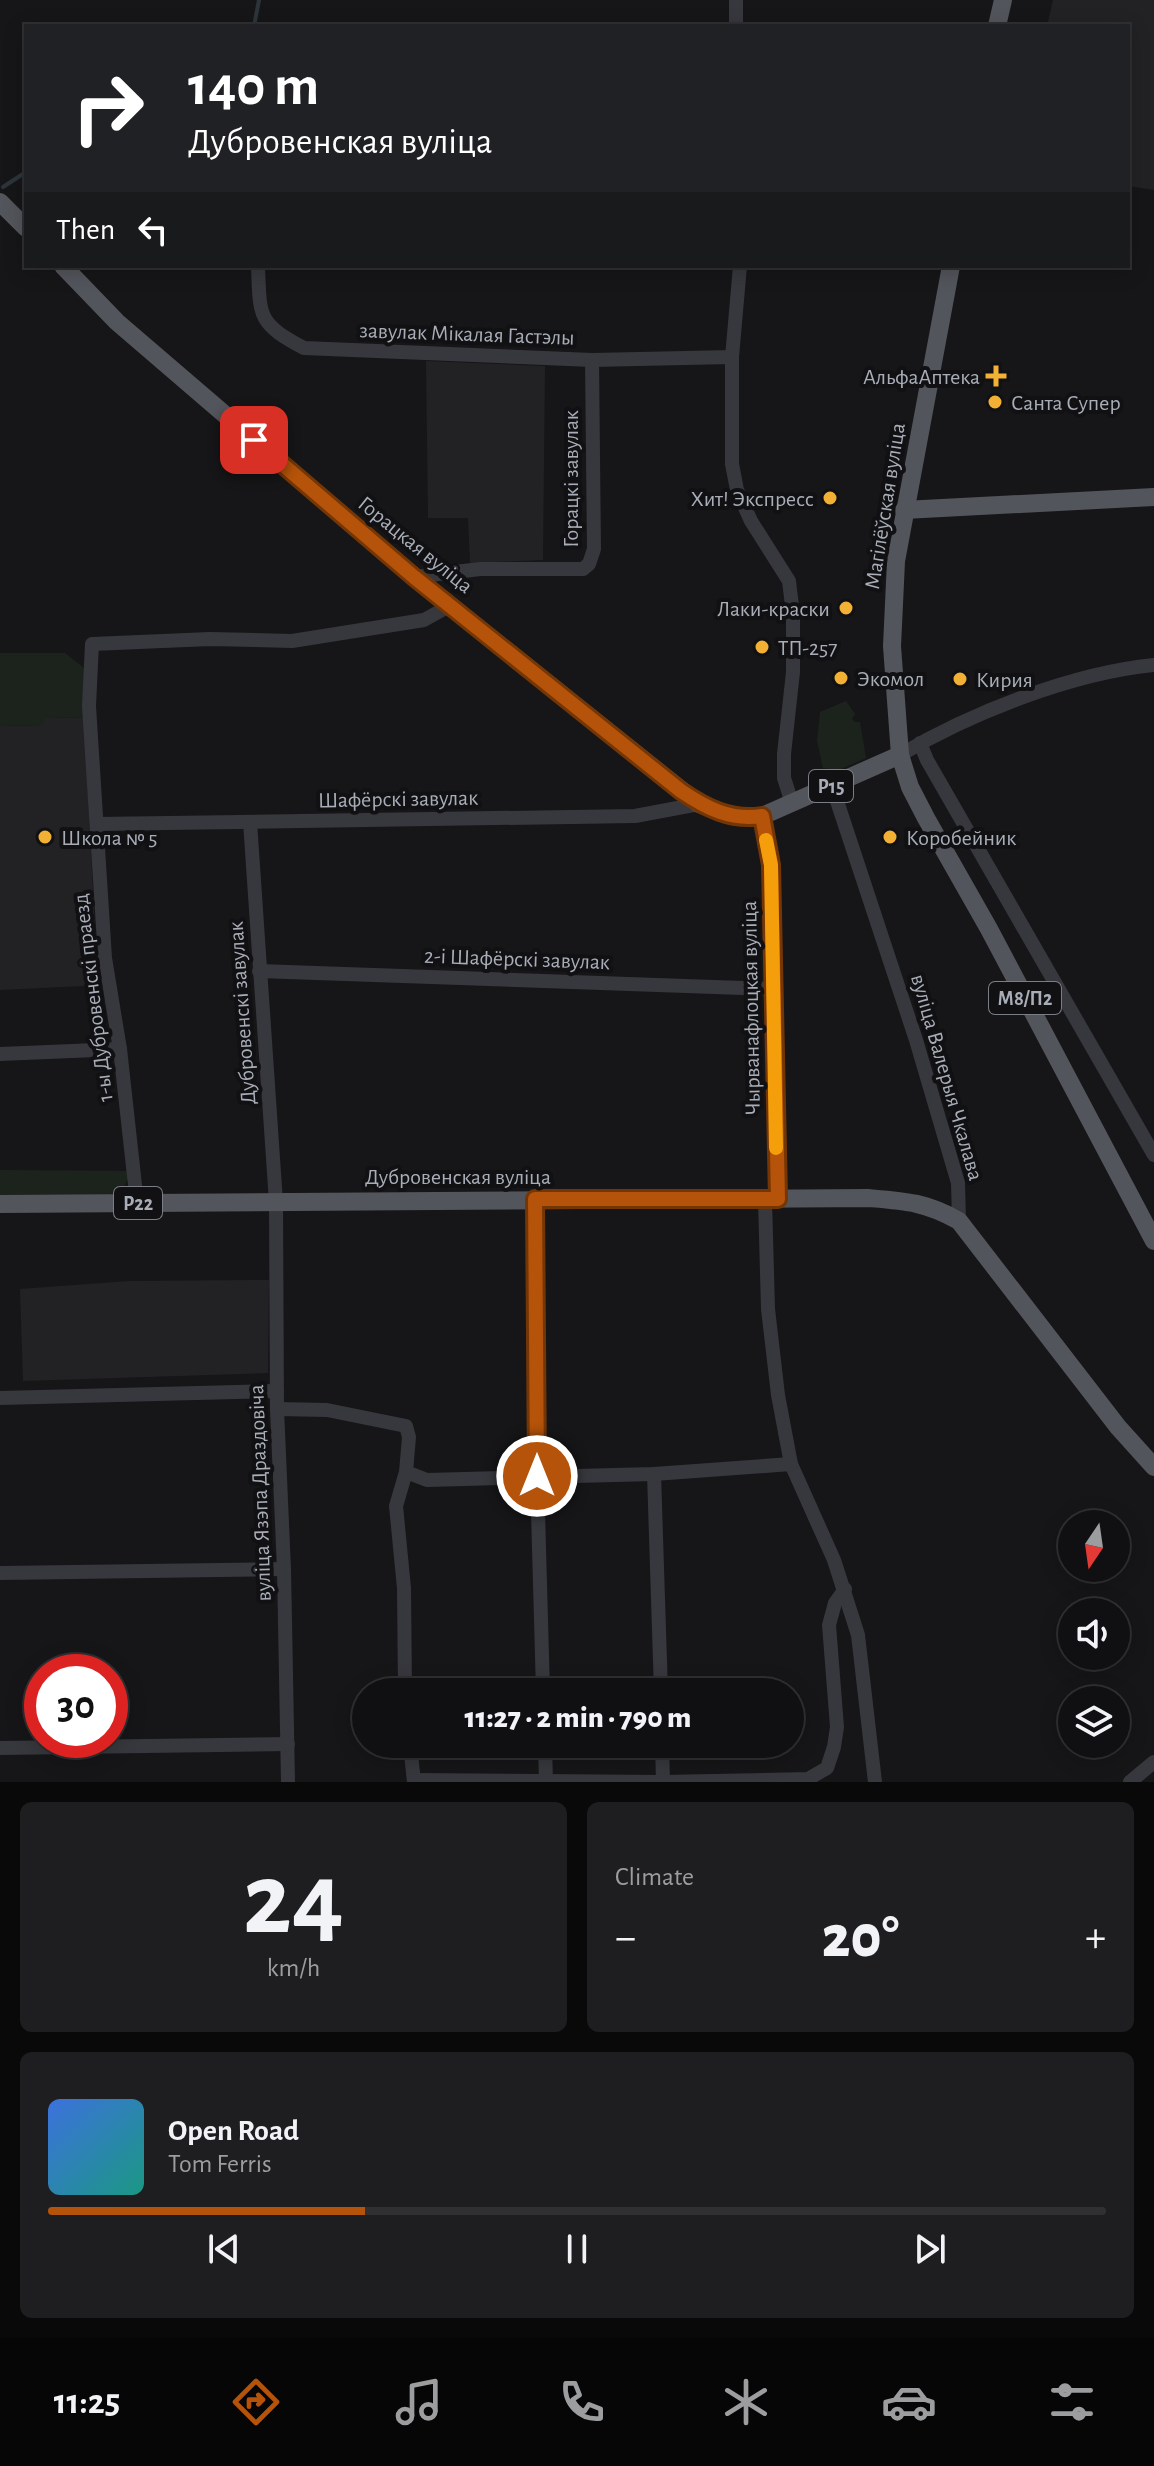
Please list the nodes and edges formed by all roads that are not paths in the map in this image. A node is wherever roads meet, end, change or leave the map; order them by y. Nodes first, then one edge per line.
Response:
1 (736, 0) edge
2 (1003, 0) edge
3 (736, 24) edge
4 (997, 24) edge
5 (0, 202) edge
6 (22, 218) edge
7 (65, 268) edge
8 (258, 268) edge
9 (740, 268) edge
10 (951, 268) edge
11 (732, 357) junction
12 (592, 360) junction
13 (1154, 497) edge
14 (904, 510) junction
15 (414, 577) junction
16 (451, 605) junction
17 (1154, 665) edge
18 (920, 743) junction
19 (900, 755) junction
20 (832, 786) junction
21 (792, 803) junction
22 (699, 804) junction
23 (762, 816) junction
24 (250, 822) junction
25 (97, 824) junction
26 (259, 971) junction
27 (773, 989) junction
28 (120, 1049) junction
29 (0, 1054) edge
30 (1154, 1155) edge
31 (535, 1199) junction
32 (772, 1200) junction
33 (276, 1202) junction
34 (137, 1203) junction
35 (0, 1204) edge
36 (959, 1221) junction
37 (1154, 1241) edge
38 (277, 1391) junction
39 (0, 1398) edge
40 (277, 1409) junction
41 (791, 1464) junction
42 (1154, 1467) edge
43 (406, 1472) junction
44 (654, 1474) junction
45 (537, 1476) junction
46 (284, 1569) junction
47 (0, 1573) edge
48 (845, 1589) junction
49 (405, 1678) edge
50 (543, 1678) edge
51 (661, 1678) edge
52 (288, 1744) junction
53 (0, 1748) edge
54 (412, 1758) edge
55 (545, 1758) edge
56 (662, 1758) edge
57 (1154, 1762) edge
58 (414, 1781) edge
59 (288, 1782) edge
60 (546, 1782) edge
61 (663, 1782) edge
62 (875, 1782) edge
63 (1130, 1782) edge

1 - 3 street
2 - 4 main road
5 - 6 main road
7 - 15 main road, Горацкая вуліца / Р15
8 - 12 street, завулак Мікалая Гастэлы
9 - 11 street
10 - 14 main road, Магілёўская вуліца / М8/П2
11 - 12 street, завулак Мікалая Гастэлы
11 - 21 street
12 - 15 street, Горацкі завулак
13 - 14 main road
14 - 19 main road, Магілёўская вуліца / М8/П2
15 - 16 main road, Горацкая вуліца / Р15
16 - 22 main road, Горацкая вуліца / Р15
16 - 25 street, 1-ы Дубровенскі праезд
17 - 18 street
18 - 19 street
18 - 30 street
19 - 20 main road, Р15
19 - 37 main road, М8/П2
20 - 21 main road, Р15
20 - 36 street, вуліца Валерыя Чкалава
21 - 23 main road, Р15
22 - 23 main road, Горацкая вуліца / Р15
22 - 24 street, Шафёрскі завулак
23 - 27 main road, Чырванафлоцкая вуліца
24 - 25 street, Шафёрскі завулак
24 - 26 street, Дубровенскі завулак
25 - 28 street, 1-ы Дубровенскі праезд
26 - 27 street, 2-і Шафёрскі завулак
26 - 33 street, Дубровенскі завулак
27 - 32 main road, Чырванафлоцкая вуліца
28 - 29 street
28 - 34 street, 1-ы Дубровенскі праезд
31 - 32 main road, Дубровенская вуліца / Р22
31 - 33 main road, Дубровенская вуліца / Р22
31 - 45 street
32 - 36 main road, Дубровенская вуліца / Р22
32 - 41 street, Чырванафлоцкая вуліца
33 - 34 main road, Дубровенская вуліца / Р22
33 - 38 street, вуліца Язэпа Драздовіча
34 - 35 main road, Дубровенская вуліца / Р22
36 - 42 main road, Р22
38 - 39 street
38 - 40 street, вуліца Язэпа Драздовіча
40 - 43 street
40 - 46 street, вуліца Язэпа Драздовіча
41 - 44 street
41 - 48 street, Чырванафлоцкая вуліца
43 - 45 street
43 - 49 street
44 - 45 street
44 - 51 street
45 - 50 street
46 - 47 street
46 - 52 street, вуліца Язэпа Драздовіча
48 - 61 street
48 - 62 street, Чырванафлоцкая вуліца
52 - 53 street
52 - 59 street, вуліца Язэпа Драздовіча
54 - 58 street
55 - 60 street
56 - 61 street
57 - 63 street
58 - 60 street
60 - 61 street

